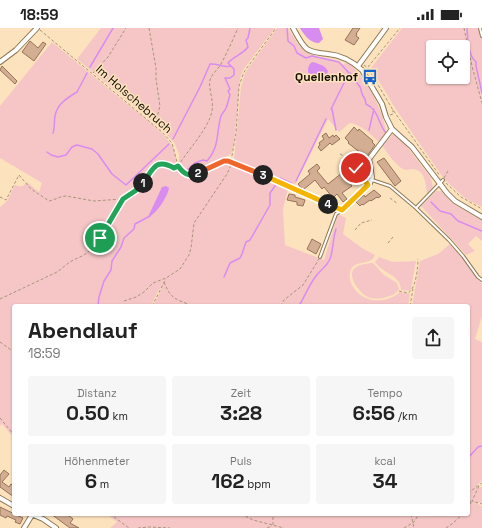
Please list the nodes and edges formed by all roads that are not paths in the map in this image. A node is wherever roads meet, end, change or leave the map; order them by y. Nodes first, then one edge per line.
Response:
1 (37, 28) edge
2 (293, 28) edge
3 (386, 28) edge
4 (480, 28) edge
5 (482, 36) edge
6 (0, 62) edge
7 (358, 66) junction
8 (392, 129) junction
9 (233, 162) road end
10 (372, 180) junction
11 (443, 180) road end
12 (439, 185) junction
13 (416, 208) junction
14 (342, 210) junction
15 (482, 217) edge
16 (320, 257) road end
17 (482, 280) edge
18 (0, 498) edge
19 (12, 505) edge
20 (30, 516) edge
21 (36, 516) edge
22 (24, 528) edge
23 (56, 528) edge

1 - 6 street
2 - 7 street
3 - 7 street
4 - 5 lane
7 - 8 street
8 - 10 street
8 - 12 street
9 - 14 lane
10 - 13 lane
10 - 14 street
11 - 12 lane
12 - 13 lane
12 - 15 street
13 - 17 lane
14 - 16 lane
18 - 19 street
20 - 22 street
21 - 23 street

